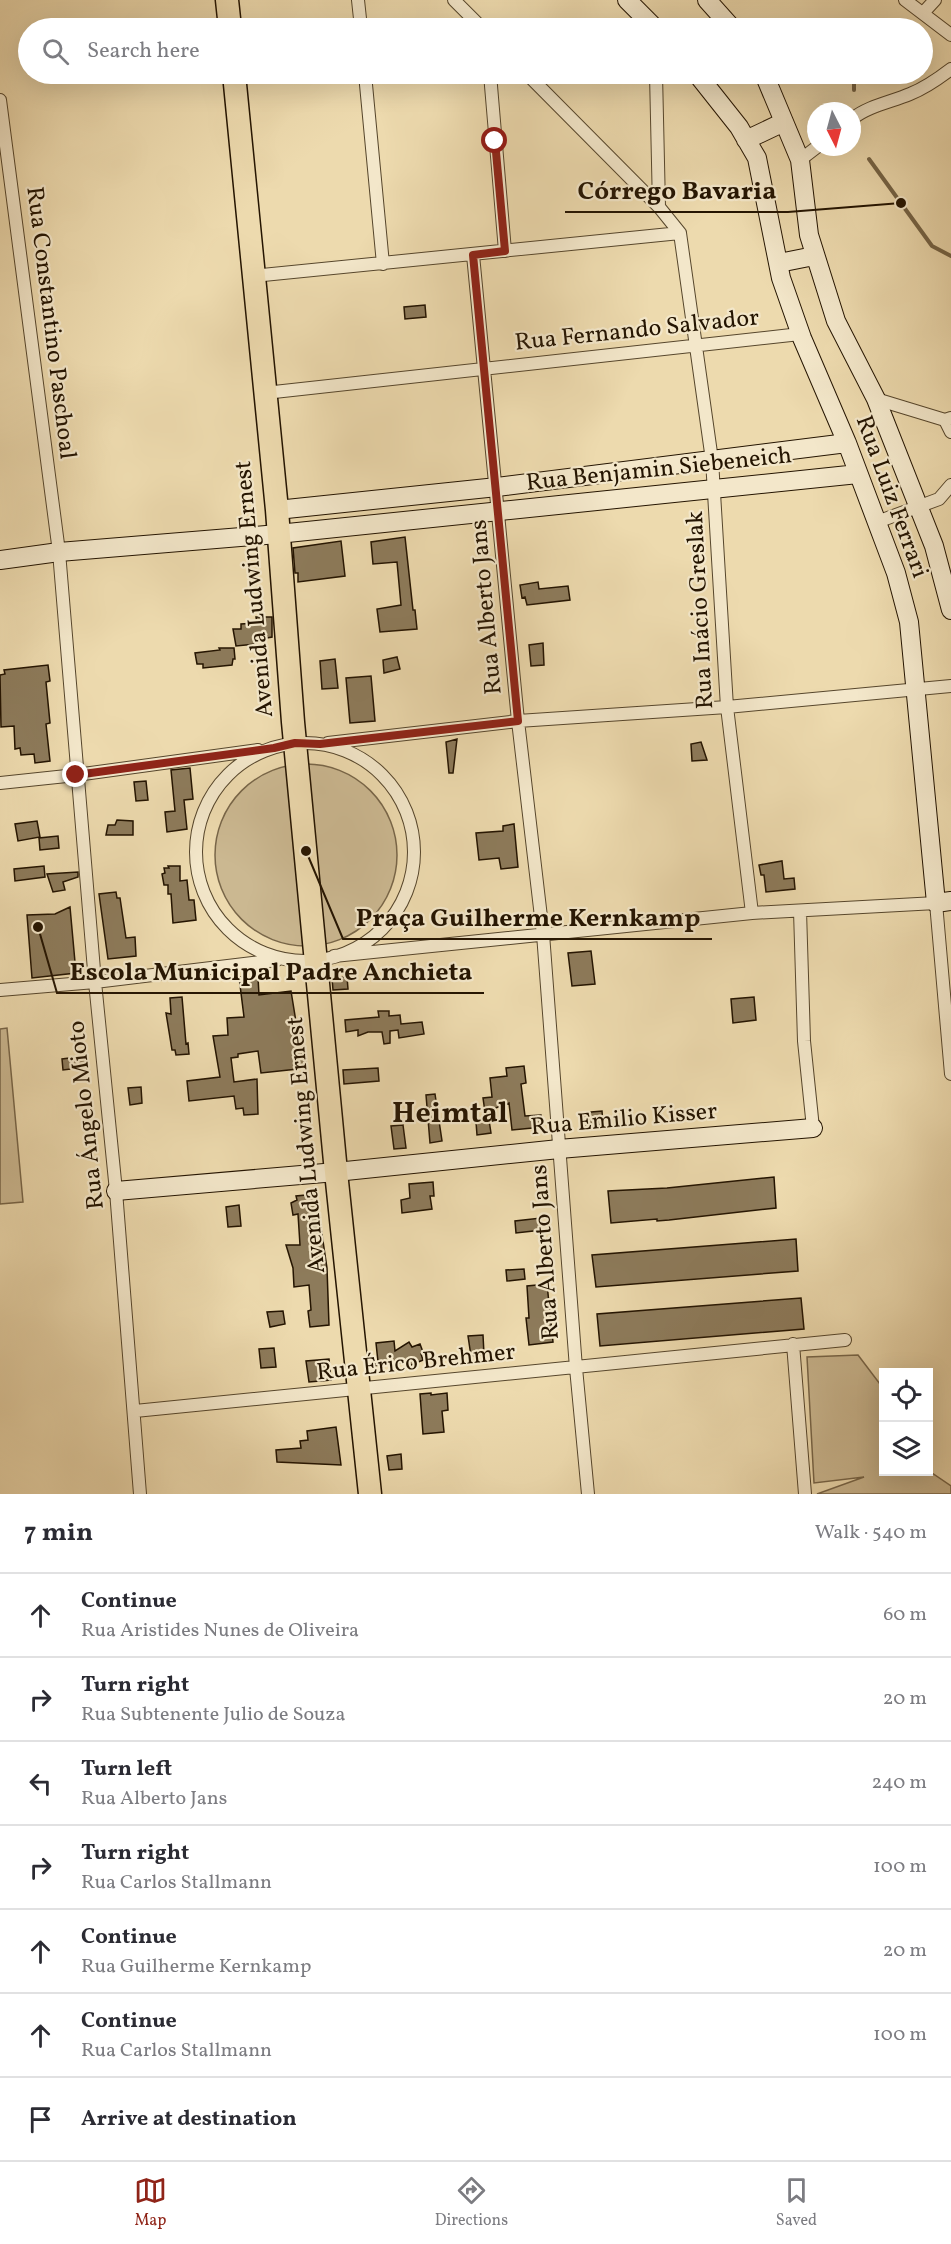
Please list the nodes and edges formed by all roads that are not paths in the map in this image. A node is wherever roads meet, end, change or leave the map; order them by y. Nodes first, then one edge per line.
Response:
1 (227, 0) edge
2 (358, 0) edge
3 (454, 0) edge
4 (627, 0) edge
5 (706, 0) edge
6 (905, 0) edge
7 (935, 0) edge
8 (923, 13) junction
9 (229, 18) edge
10 (360, 18) edge
11 (473, 18) edge
12 (645, 18) edge
13 (723, 18) edge
14 (929, 18) edge
15 (933, 21) edge
16 (951, 35) edge
17 (951, 69) edge
18 (933, 83) edge
19 (235, 84) edge
20 (366, 84) edge
21 (490, 84) edge
22 (537, 84) edge
23 (656, 84) edge
24 (705, 84) edge
25 (768, 84) edge
26 (930, 84) edge
27 (0, 100) edge
28 (861, 114) edge
29 (784, 122) junction
30 (746, 140) junction
31 (807, 155) edge
32 (801, 160) junction
33 (659, 207) junction
34 (680, 233) junction
35 (505, 251) junction
36 (473, 255) junction
37 (814, 256) junction
38 (779, 263) junction
39 (383, 264) junction
40 (253, 276) junction
41 (800, 334) junction
42 (695, 346) junction
43 (485, 370) junction
44 (265, 393) junction
45 (876, 399) junction
46 (949, 424) edge
47 (847, 443) junction
48 (712, 460) junction
49 (858, 474) junction
50 (951, 485) edge
51 (497, 487) junction
52 (715, 489) junction
53 (918, 506) junction
54 (277, 510) junction
55 (500, 510) junction
56 (877, 522) junction
57 (278, 534) junction
58 (59, 552) junction
59 (0, 560) edge
60 (951, 610) edge
61 (951, 686) edge
62 (915, 689) junction
63 (727, 707) junction
64 (518, 721) junction
65 (320, 744) junction
66 (285, 745) junction
67 (76, 775) junction
68 (0, 783) edge
69 (944, 902) edge
70 (800, 911) junction
71 (752, 914) junction
72 (543, 934) junction
73 (325, 957) junction
74 (284, 960) junction
75 (95, 982) junction
76 (0, 990) edge
77 (951, 1074) edge
78 (813, 1128) joint
79 (559, 1149) junction
80 (336, 1172) junction
81 (116, 1191) junction
82 (845, 1340) dead end
83 (793, 1344) junction
84 (576, 1368) junction
85 (358, 1389) junction
86 (135, 1412) junction
87 (140, 1494) edge
88 (370, 1494) edge
89 (588, 1494) edge
90 (805, 1494) edge

1 - 9 highway
2 - 10 street
3 - 11 street
4 - 12 street
5 - 13 street
6 - 8 street
7 - 8 street
8 - 14 street
15 - 16 street
17 - 18 street
19 - 40 highway, Avenida Ludwing Ernest
20 - 39 street
21 - 35 street
22 - 33 street
23 - 33 street
24 - 30 street, Rua Luiz Ferrari
25 - 29 street
26 - 28 street
27 - 58 street, Rua Constantino Paschoal
29 - 30 street
29 - 32 street
30 - 38 street, Rua Luiz Ferrari
31 - 32 street
32 - 37 street
33 - 34 street
34 - 35 street
34 - 42 street, Rua Inácio Greslak
35 - 36 street
36 - 39 street
36 - 43 street, Rua Alberto Jans
37 - 38 street
37 - 45 street
38 - 41 street, Rua Luiz Ferrari
39 - 40 street
40 - 44 highway, Avenida Ludwing Ernest
41 - 42 street, Rua Fernando Salvador
41 - 47 street, Rua Luiz Ferrari
42 - 43 street, Rua Fernando Salvador
42 - 48 street, Rua Inácio Greslak
43 - 44 street, Rua Fernando Salvador
43 - 51 street, Rua Alberto Jans
44 - 54 highway, Avenida Ludwing Ernest
45 - 46 street
45 - 53 street
47 - 48 street, Rua Benjamin Siebeneich
47 - 49 street, Rua Luiz Ferrari
48 - 51 street, Rua Benjamin Siebeneich
48 - 52 street, Rua Inácio Greslak
49 - 52 street, Rua Benjamin Siebeneich
49 - 56 street, Rua Luiz Ferrari
50 - 53 street
51 - 54 street, Rua Benjamin Siebeneich
51 - 55 street, Rua Alberto Jans
52 - 55 street, Rua Benjamin Siebeneich
52 - 63 street, Rua Inácio Greslak
53 - 56 street
53 - 60 street
54 - 57 highway, Avenida Ludwing Ernest
55 - 57 street, Rua Benjamin Siebeneich
55 - 64 street, Rua Alberto Jans
56 - 62 street, Rua Luiz Ferrari
57 - 58 street, Rua Benjamin Siebeneich
57 - 66 highway, Avenida Ludwing Ernest
58 - 59 street, Rua Benjamin Siebeneich
58 - 67 street, Rua Ángelo Mioto
61 - 62 street
62 - 63 street
62 - 69 street, Rua Luiz Ferrari
63 - 64 street
63 - 71 street, Rua Inácio Greslak
64 - 65 street
64 - 72 street, Rua Alberto Jans
65 - 66 street
65 - 73 street
66 - 67 street
66 - 73 highway, Avenida Ludwing Ernest
66 - 74 street
67 - 68 street
67 - 75 street, Rua Ángelo Mioto
69 - 70 street
69 - 77 street, Rua Luiz Ferrari
70 - 71 street
70 - 78 street
71 - 72 street
72 - 73 street
72 - 79 street, Rua Alberto Jans
73 - 74 street
73 - 80 highway, Avenida Ludwing Ernest
74 - 75 street
75 - 76 street
75 - 81 street, Rua Ángelo Mioto
78 - 79 street, Rua Emilio Kisser
79 - 80 street, Rua Emilio Kisser
79 - 84 street, Rua Alberto Jans
80 - 81 street, Rua Emilio Kisser
80 - 85 highway, Avenida Ludwing Ernest
81 - 86 street, Rua Ángelo Mioto
82 - 83 street, Rua Érico Brehmer
83 - 84 street, Rua Érico Brehmer
83 - 90 street
84 - 85 street, Rua Érico Brehmer
84 - 89 street, Rua Alberto Jans
85 - 86 street, Rua Érico Brehmer
85 - 88 highway, Avenida Ludwing Ernest
86 - 87 street, Rua Ángelo Mioto

